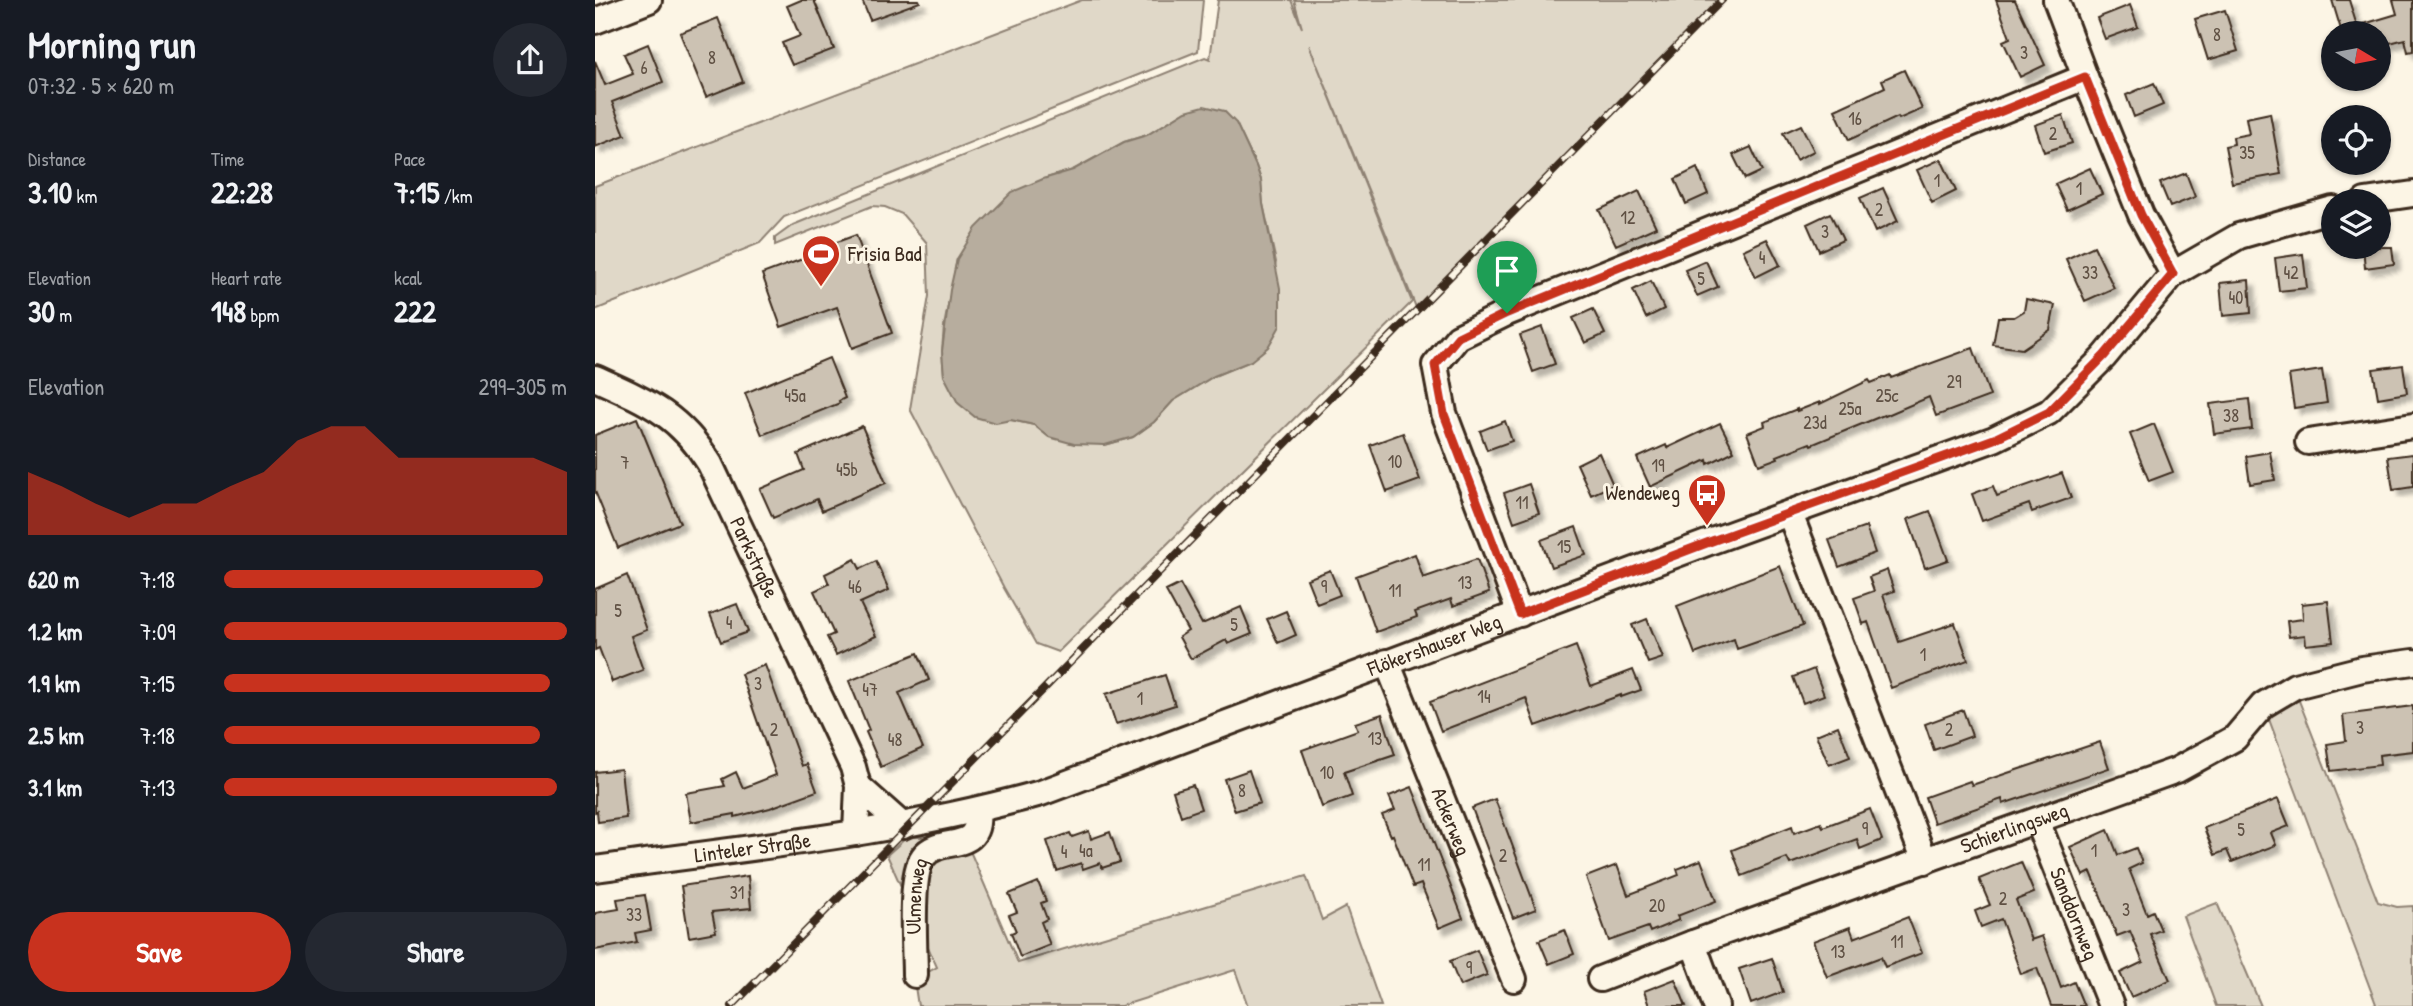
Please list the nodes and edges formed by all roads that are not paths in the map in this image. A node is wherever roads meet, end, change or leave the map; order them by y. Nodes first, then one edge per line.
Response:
1 (649, 0) edge
2 (2056, 0) edge
3 (595, 21) edge
4 (2085, 77) junction
5 (2413, 194) edge
6 (2391, 197) edge
7 (2321, 212) edge
8 (2173, 274) junction
9 (595, 378) edge
10 (2413, 426) edge
11 (2308, 442) dead end
12 (1790, 514) junction
13 (1520, 614) junction
14 (1387, 662) junction
15 (2413, 662) edge
16 (858, 786) junction
17 (977, 811) junction
18 (2037, 821) junction
19 (907, 825) junction
20 (856, 832) junction
21 (1925, 861) junction
22 (595, 869) edge
23 (1693, 943) junction
24 (915, 975) dead end
25 (1514, 979) dead end
26 (1600, 979) dead end
27 (1716, 1006) edge
28 (2111, 1006) edge

1 - 3 street
2 - 4 street
4 - 8 street
4 - 13 street
5 - 6 street
7 - 8 street, Flökershauser Weg
8 - 12 street, Flökershauser Weg
9 - 16 street, Parkstraße
10 - 11 street
12 - 13 street, Flökershauser Weg
12 - 21 street
13 - 14 street, Flökershauser Weg
14 - 17 street, Flökershauser Weg
14 - 25 street, Ackerweg
15 - 18 street, Schierlingsweg
16 - 19 street, Parkstraße
16 - 20 street, Parkstraße
17 - 19 street, Flökershauser Weg
17 - 24 street, Ulmenweg
18 - 21 street, Schierlingsweg
18 - 28 street, Sanddornweg
19 - 20 street, Linteler Straße
20 - 22 street, Linteler Straße
21 - 23 street, Schierlingsweg
23 - 26 street, Schierlingsweg
23 - 27 street

